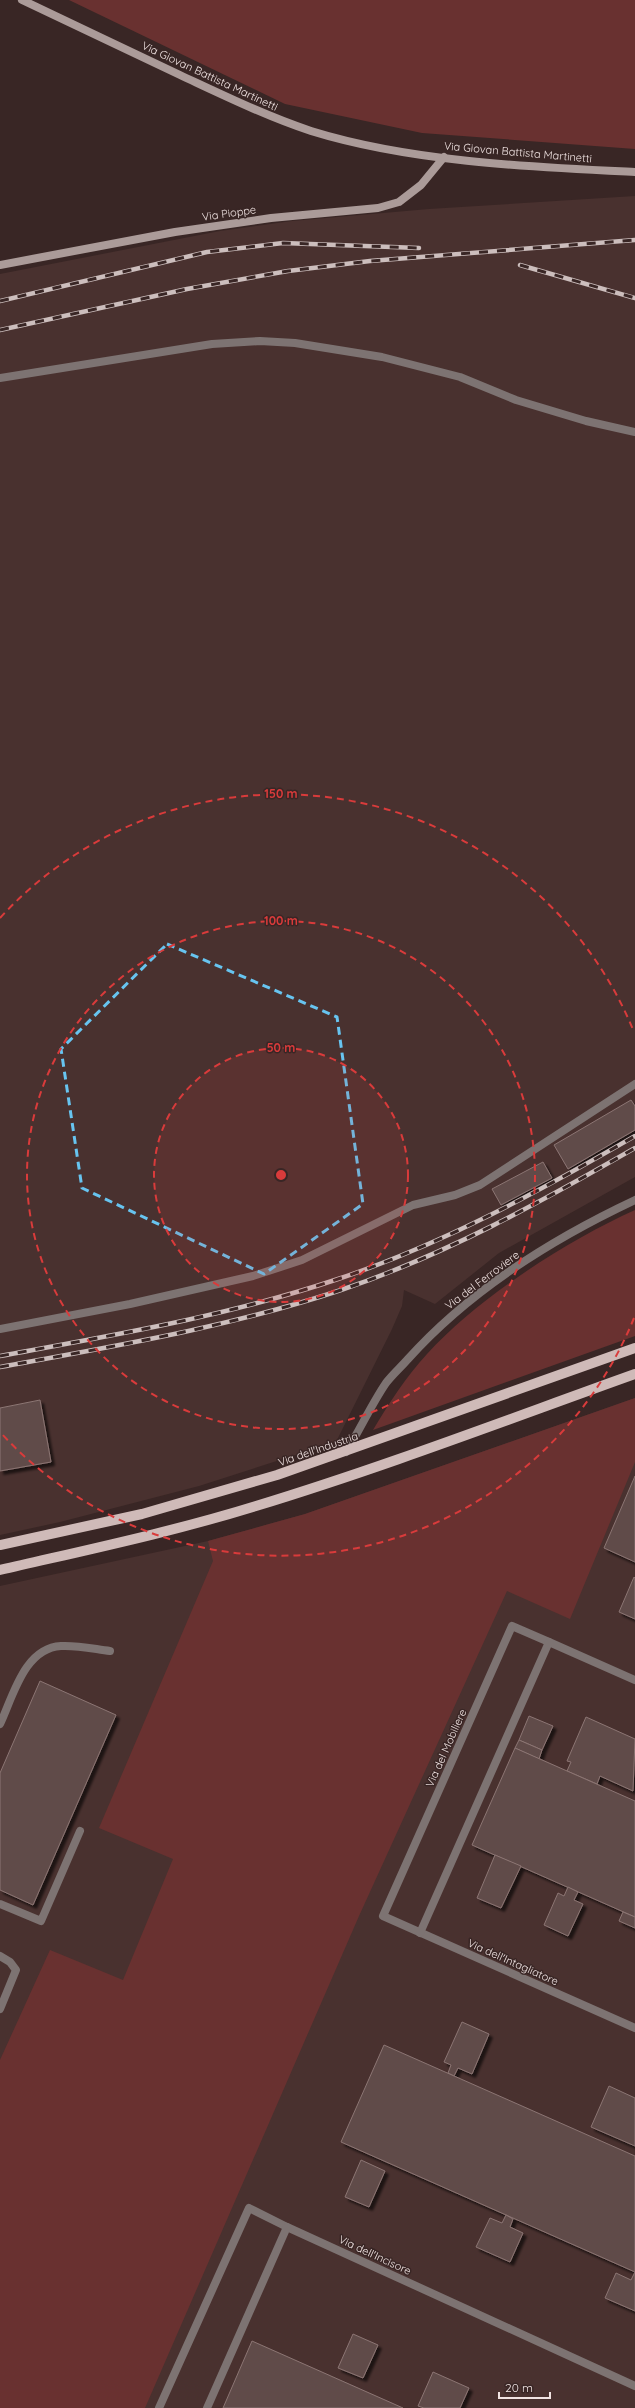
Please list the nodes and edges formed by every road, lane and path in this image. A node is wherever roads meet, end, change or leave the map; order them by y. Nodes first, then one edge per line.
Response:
1 (22, 0) edge
2 (444, 157) junction
3 (635, 172) edge
4 (0, 265) edge
5 (0, 378) edge
6 (635, 432) edge
7 (635, 1084) edge
8 (635, 1200) edge
9 (0, 1329) edge
10 (635, 1348) edge
11 (635, 1374) edge
12 (346, 1452) junction
13 (0, 1545) edge
14 (0, 1570) edge
15 (549, 1642) junction
16 (110, 1651) dead end
17 (635, 1680) edge
18 (0, 1724) edge
19 (80, 1832) dead end
20 (0, 1904) edge
21 (383, 1916) joint
22 (420, 1933) junction
23 (0, 1956) edge
24 (0, 2009) edge
25 (635, 2028) edge
26 (287, 2226) junction
27 (635, 2386) edge
28 (159, 2408) edge
29 (207, 2408) edge

1 - 2 street, Via Giovan Battista Martinetti
2 - 3 street, Via Giovan Battista Martinetti
2 - 4 street, Via Pioppe
5 - 6 street
7 - 9 street
8 - 12 street, Via del Ferroviere
10 - 12 main road, Via dell'Industria
11 - 14 main road
12 - 13 main road, Via dell'Industria
15 - 17 street, Via del Mobiliere
15 - 21 street, Via del Mobiliere
15 - 22 street
16 - 18 street
19 - 20 street
21 - 22 street, Via dell'Intagliatore
22 - 25 street, Via dell'Intagliatore
23 - 24 street
26 - 27 street, Via dell'Incisore
26 - 28 street, Via dell'Incisore
26 - 29 street

